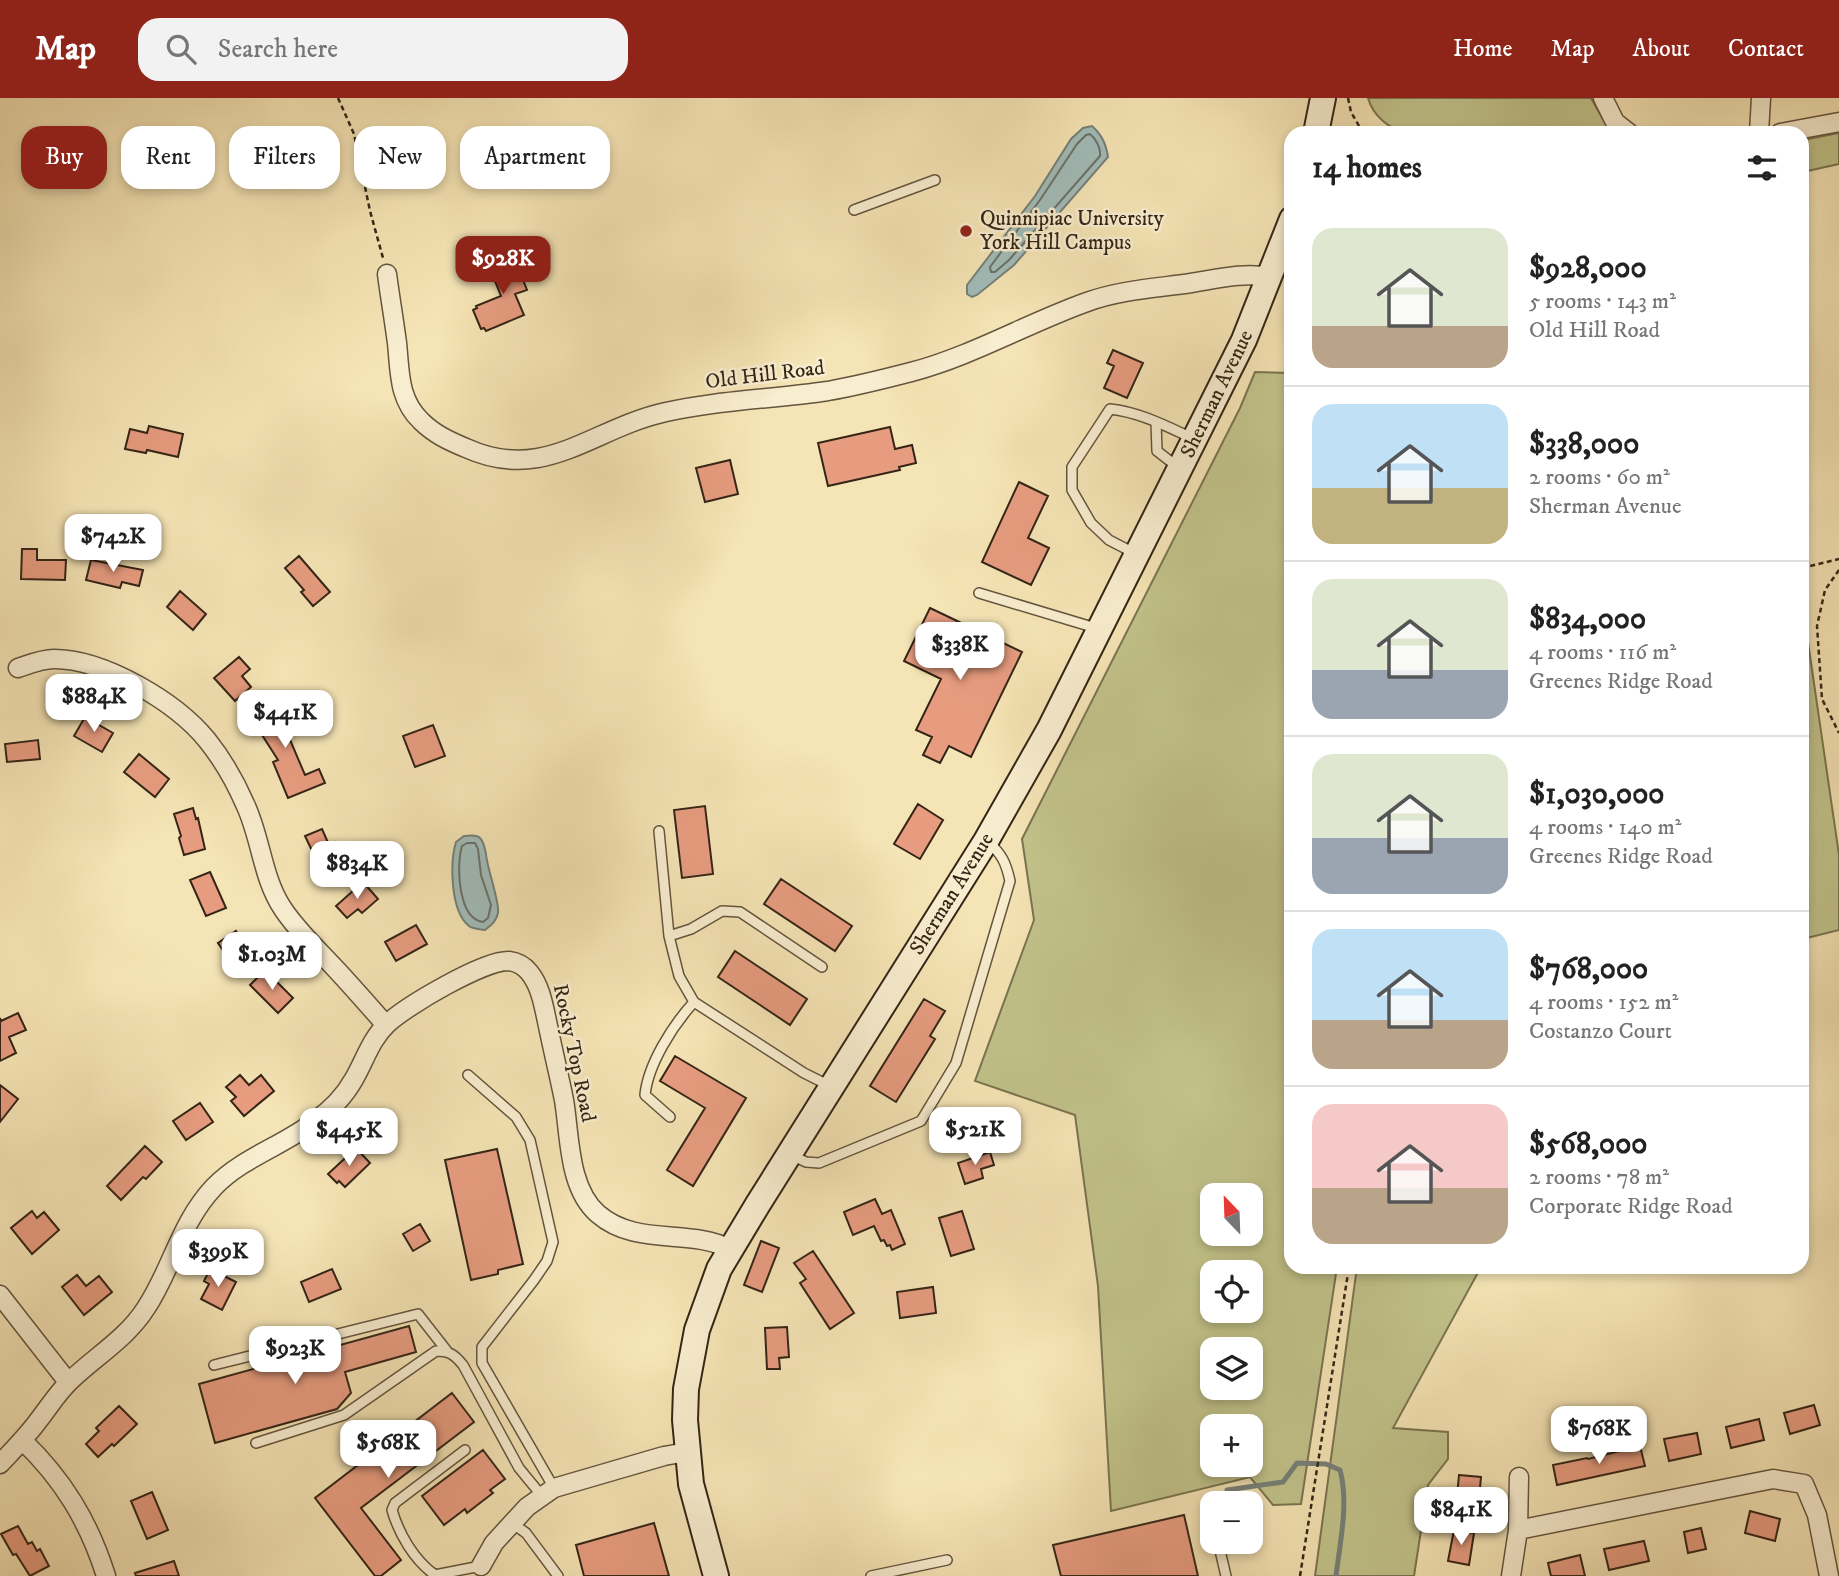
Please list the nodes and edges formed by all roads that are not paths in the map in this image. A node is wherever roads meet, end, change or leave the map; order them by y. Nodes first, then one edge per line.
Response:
1 (1323, 98) edge
2 (1603, 98) edge
3 (1761, 98) edge
4 (1839, 122) edge
5 (1317, 126) edge
6 (1620, 126) edge
7 (1759, 126) edge
8 (1809, 128) edge
9 (935, 180) dead end
10 (854, 210) dead end
11 (1284, 240) edge
12 (387, 274) road end
13 (1270, 277) junction
14 (1156, 422) junction
15 (1196, 440) junction
16 (1181, 469) junction
17 (1138, 555) junction
18 (979, 593) dead end
19 (1101, 630) junction
20 (18, 668) dead end
21 (659, 831) dead end
22 (986, 841) junction
23 (669, 936) junction
24 (822, 967) dead end
25 (694, 1002) junction
26 (386, 1025) junction
27 (468, 1075) dead end
28 (831, 1087) junction
29 (670, 1117) dead end
30 (790, 1154) junction
31 (730, 1249) junction
32 (0, 1295) edge
33 (447, 1351) junction
34 (214, 1365) dead end
35 (68, 1382) junction
36 (22, 1440) junction
37 (256, 1443) dead end
38 (465, 1450) dead end
39 (687, 1452) junction
40 (0, 1464) edge
41 (1519, 1477) dead end
42 (548, 1492) junction
43 (512, 1523) junction
44 (1518, 1530) junction
45 (1221, 1554) edge
46 (947, 1560) dead end
47 (482, 1573) edge
48 (106, 1576) edge
49 (558, 1576) edge
50 (716, 1576) edge
51 (871, 1576) edge
52 (1226, 1576) edge
53 (1511, 1576) edge
54 (1829, 1576) edge

1 - 5 main road
2 - 6 street
3 - 7 street
4 - 8 street
9 - 10 lane
11 - 13 main road, Sherman Avenue
12 - 13 street, Old Hill Road
13 - 15 main road, Sherman Avenue
14 - 15 lane
14 - 16 lane
14 - 17 lane
15 - 16 main road, Sherman Avenue
16 - 17 main road, Sherman Avenue
17 - 19 main road, Sherman Avenue
18 - 19 lane
19 - 22 main road, Sherman Avenue
20 - 26 street
21 - 23 lane
22 - 28 main road, Sherman Avenue
22 - 30 lane
23 - 24 lane
23 - 25 lane
25 - 28 lane
25 - 29 lane
26 - 31 street, Rocky Top Road
26 - 35 street, Rocky Top Road
27 - 42 lane
28 - 30 main road, Sherman Avenue
30 - 31 main road, Sherman Avenue
31 - 39 main road, Sherman Avenue
32 - 35 street
33 - 34 lane
33 - 37 lane
33 - 42 lane
35 - 36 street, Rocky Top Road
36 - 40 street, Rocky Top Road
36 - 48 street
38 - 47 lane
39 - 42 street
39 - 50 main road, Sherman Avenue
41 - 44 street
42 - 43 street
43 - 47 street
43 - 49 lane
44 - 53 street
44 - 54 street
45 - 52 lane
46 - 51 lane

